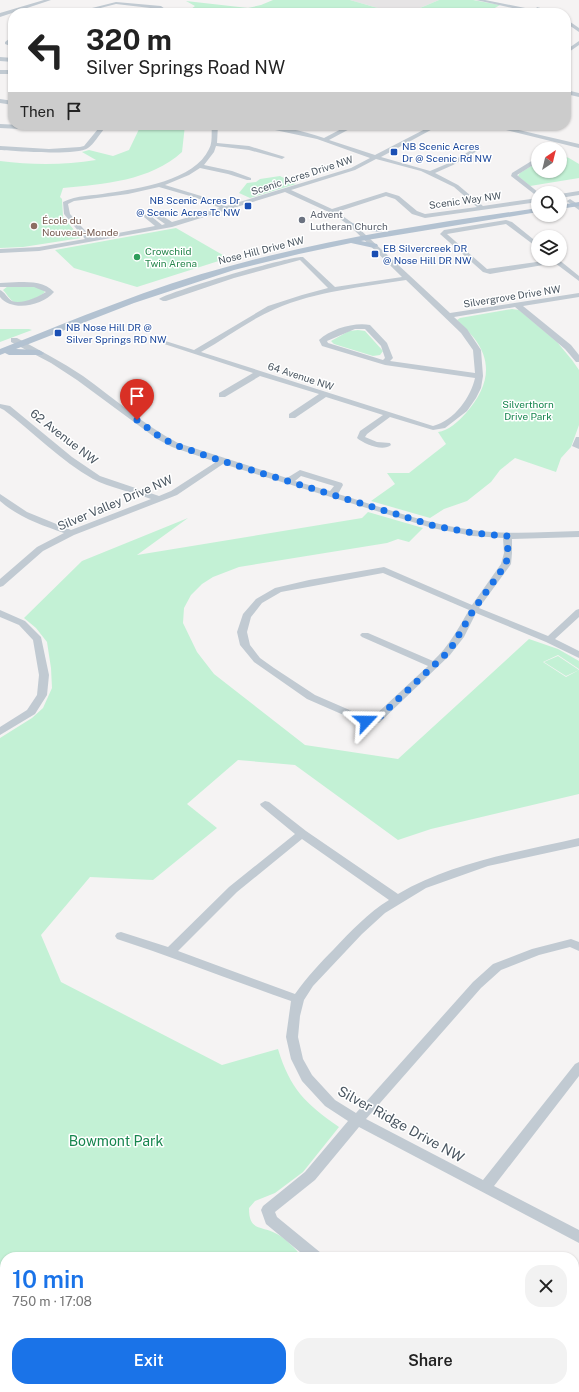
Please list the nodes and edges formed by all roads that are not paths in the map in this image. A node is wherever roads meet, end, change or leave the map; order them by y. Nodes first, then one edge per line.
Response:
1 (38, 0) edge
2 (49, 0) edge
3 (478, 0) edge
4 (490, 0) edge
5 (521, 7) junction
6 (13, 8) edge
7 (23, 8) edge
8 (94, 8) edge
9 (161, 8) edge
10 (525, 8) edge
11 (526, 8) edge
12 (579, 43) edge
13 (572, 52) edge
14 (101, 130) edge
15 (215, 130) edge
16 (282, 130) edge
17 (344, 130) edge
18 (428, 130) edge
19 (511, 130) edge
20 (324, 140) junction
21 (562, 142) edge
22 (567, 143) edge
23 (214, 144) junction
24 (579, 146) edge
25 (0, 148) edge
26 (477, 149) dead end
27 (282, 157) dead end
28 (377, 158) junction
29 (531, 163) edge
30 (199, 166) junction
31 (430, 173) junction
32 (249, 179) dead end
33 (159, 185) junction
34 (531, 189) edge
35 (287, 191) junction
36 (579, 193) edge
37 (567, 195) edge
38 (531, 201) edge
39 (567, 203) edge
40 (577, 205) edge
41 (531, 207) edge
42 (567, 207) edge
43 (482, 208) junction
44 (227, 209) junction
45 (332, 211) junction
46 (531, 211) edge
47 (172, 225) junction
48 (352, 225) junction
49 (161, 227) junction
50 (395, 229) junction
51 (363, 235) junction
52 (90, 240) junction
53 (531, 240) edge
54 (324, 245) junction
55 (374, 246) junction
56 (0, 251) edge
57 (531, 264) edge
58 (563, 266) edge
59 (407, 278) junction
60 (579, 279) edge
61 (0, 285) edge
62 (333, 289) junction
63 (0, 292) edge
64 (579, 295) edge
65 (163, 299) dead end
66 (518, 306) junction
67 (447, 316) junction
68 (40, 337) junction
69 (159, 341) dead end
70 (17, 342) junction
71 (0, 345) edge
72 (195, 352) junction
73 (0, 353) edge
74 (39, 353) junction
75 (579, 360) edge
76 (386, 363) junction
77 (259, 373) junction
78 (480, 376) junction
79 (325, 394) junction
80 (222, 395) dead end
81 (0, 406) edge
82 (389, 414) junction
83 (292, 416) dead end
84 (387, 445) dead end
85 (222, 461) junction
86 (0, 497) edge
87 (160, 499) junction
88 (71, 533) junction
89 (579, 534) edge
90 (507, 536) junction
91 (0, 584) edge
92 (474, 609) junction
93 (0, 612) edge
94 (579, 612) edge
95 (365, 634) dead end
96 (549, 640) junction
97 (579, 655) edge
98 (434, 665) junction
99 (0, 732) edge
100 (265, 804) dead end
101 (302, 834) junction
102 (579, 842) edge
103 (398, 900) junction
104 (121, 936) dead end
105 (579, 947) edge
106 (170, 952) junction
107 (298, 999) junction
108 (579, 1067) edge
109 (357, 1120) junction
110 (486, 1187) junction
111 (579, 1237) edge
112 (310, 1252) edge

1 - 6 street
2 - 7 street
3 - 5 street
4 - 5 street
5 - 10 street
5 - 11 street
8 - 9 street
12 - 13 street
14 - 25 street
15 - 23 street
16 - 20 street
17 - 20 street
18 - 28 street, Scenic Acres Drive NW
19 - 21 street
20 - 28 street
22 - 24 street
23 - 27 street
23 - 30 street
26 - 31 street
28 - 31 street
28 - 35 street, Scenic Acres Drive NW
29 - 34 street
30 - 32 street
30 - 33 street
31 - 43 street
33 - 44 street
33 - 52 street
35 - 44 street, Scenic Acres Drive NW
35 - 45 street
36 - 37 street
38 - 43 street, Scenic Way NW
39 - 40 main road
40 - 42 main road
41 - 50 main road, Nose Hill Drive NW
43 - 45 street, Scenic Way NW
44 - 47 street, Scenic Acres Drive NW
45 - 48 street
46 - 51 main road, Nose Hill Drive NW
47 - 49 street, Scenic Acres Drive NW
47 - 49 street
48 - 50 main road
48 - 51 street
49 - 52 street, Scenic Acres Drive NW
50 - 51 main road, Nose Hill Drive NW
51 - 54 main road, Nose Hill Drive NW
51 - 55 street
51 - 70 main road, Nose Hill Drive NW
52 - 56 street, Scenic Acres Drive NW
53 - 57 street
54 - 55 main road
54 - 68 main road, Nose Hill Drive NW
55 - 59 street
58 - 60 street
59 - 62 street
59 - 67 street
61 - 63 street
62 - 65 street
62 - 72 street
64 - 66 street, Silvergrove Drive NW
66 - 67 street, Silvergrove Drive NW
66 - 75 street
67 - 78 street
68 - 70 main road, Nose Hill Drive NW
68 - 74 main road
69 - 72 street, 64 Avenue NW
70 - 71 main road, Nose Hill Drive NW
70 - 73 main road, Nose Hill Drive NW
70 - 74 street
72 - 77 street, 64 Avenue NW
73 - 74 main road
74 - 85 street
76 - 76 street
76 - 78 street
77 - 79 street, 64 Avenue NW
77 - 80 street
78 - 82 street, 64 Avenue NW
79 - 82 street, 64 Avenue NW
79 - 83 street
81 - 87 street, 62 Avenue NW
82 - 84 street
85 - 87 street, Silver Valley Drive NW
85 - 90 street
86 - 88 street
87 - 88 street, Silver Valley Drive NW
88 - 91 street, Silver Valley Drive NW
89 - 90 street
90 - 92 street
92 - 96 street
92 - 98 street
92 - 98 street
93 - 99 street
94 - 96 street
95 - 98 street
96 - 97 street
100 - 101 street
101 - 103 street
101 - 106 street
102 - 103 street, Silver Ridge Drive NW
103 - 107 street, Silver Ridge Drive NW
104 - 106 street
105 - 109 street
106 - 107 street
107 - 109 street, Silver Ridge Drive NW
108 - 110 street
109 - 110 street, Silver Ridge Drive NW
109 - 112 street
110 - 111 street, Silver Ridge Drive NW

